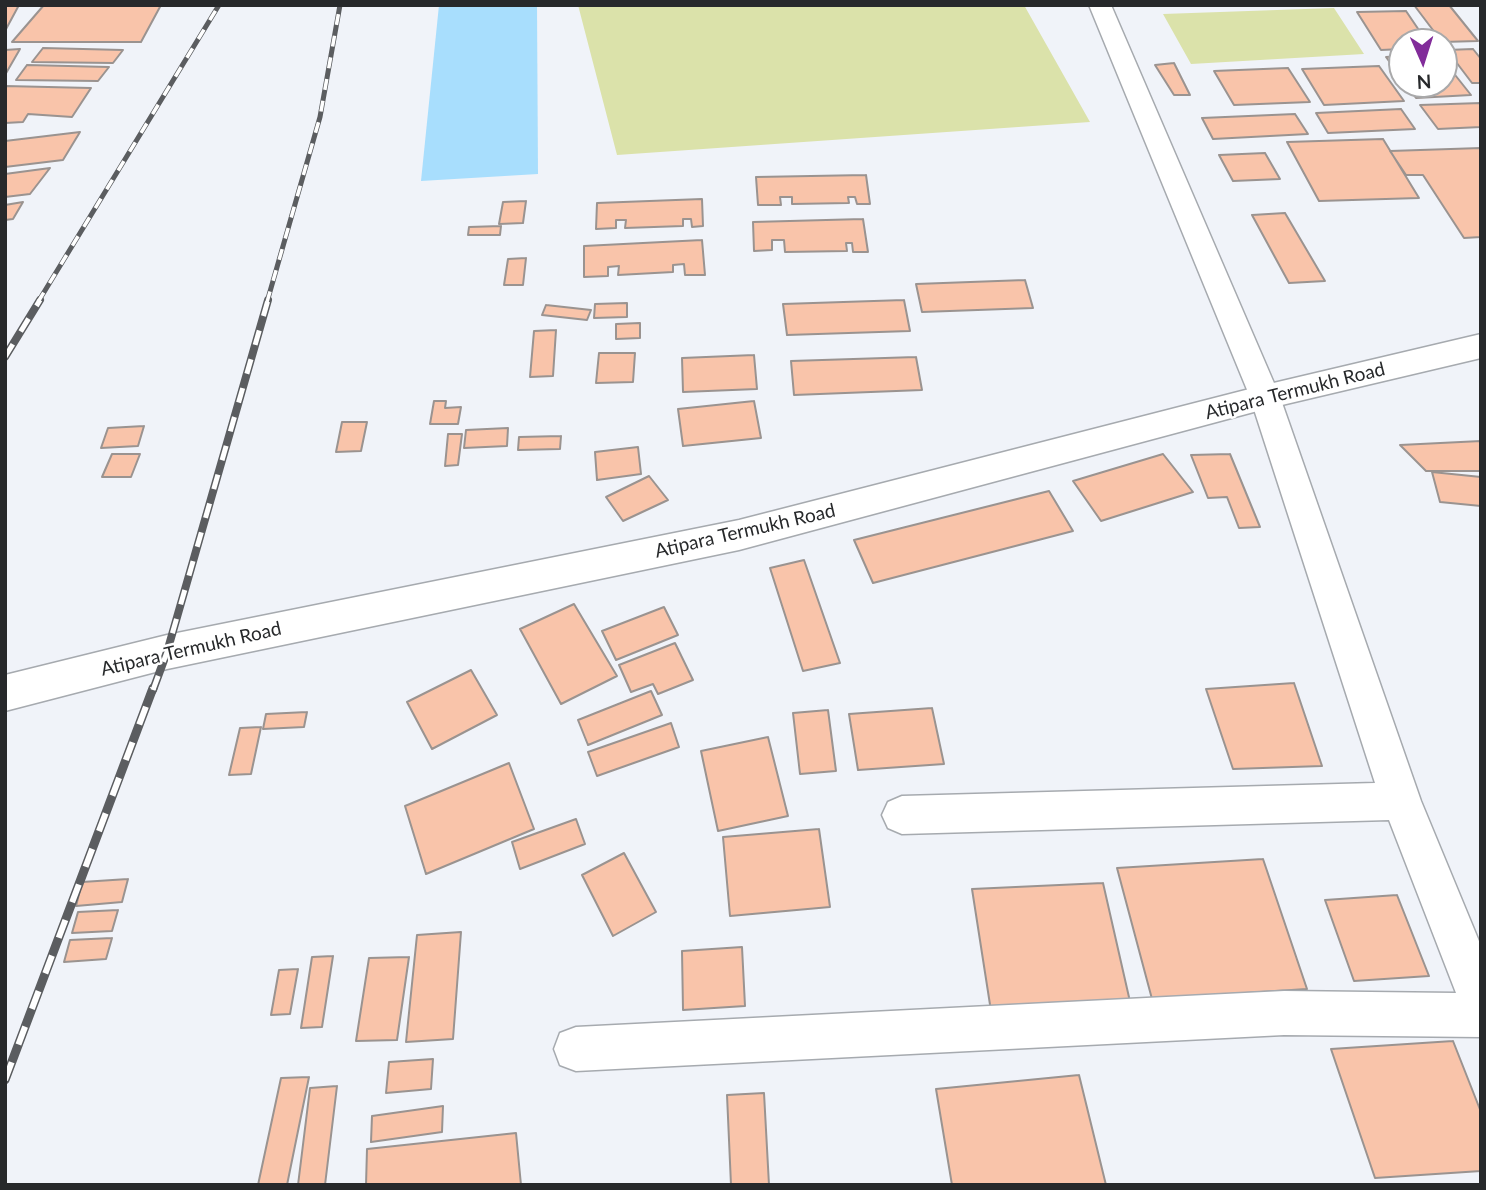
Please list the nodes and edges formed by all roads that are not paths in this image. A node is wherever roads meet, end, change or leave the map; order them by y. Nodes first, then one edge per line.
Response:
1 (1100, 5) edge
2 (1481, 346) edge
3 (1265, 397) junction
4 (5, 693) edge
5 (1401, 801) junction
6 (902, 815) dead end
7 (1481, 1000) edge
8 (1481, 1015) edge
9 (576, 1049) dead end

1 - 3 street
2 - 3 main road, Atipara Termukh Road
3 - 4 main road, Atipara Termukh Road
3 - 5 street
5 - 6 street
5 - 7 street
8 - 9 street

